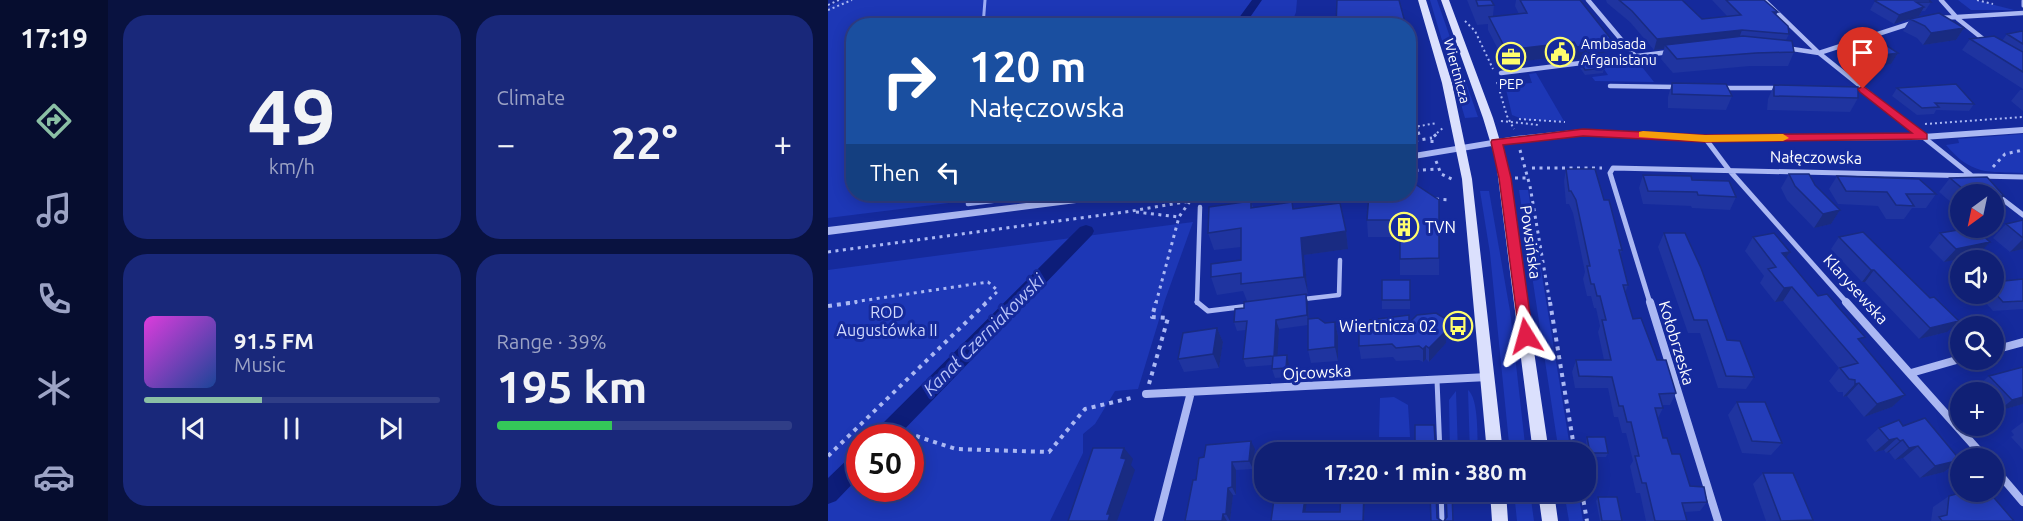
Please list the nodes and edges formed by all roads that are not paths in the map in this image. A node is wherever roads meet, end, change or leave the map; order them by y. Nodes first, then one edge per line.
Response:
1 (1422, 0) edge
2 (1445, 0) edge
3 (1588, 0) edge
4 (1764, 0) edge
5 (1941, 0) edge
6 (2023, 1) edge
7 (2023, 6) edge
8 (2023, 13) edge
9 (1957, 16) junction
10 (1929, 19) edge
11 (1919, 21) edge
12 (1992, 46) edge
13 (1777, 47) edge
14 (1681, 51) edge
15 (1819, 53) junction
16 (1635, 56) junction
17 (1501, 73) dead end
18 (1610, 86) dead end
19 (1688, 87) edge
20 (1711, 87) edge
21 (1781, 88) edge
22 (1852, 89) edge
23 (1863, 89) junction
24 (2023, 130) edge
25 (1923, 137) junction
26 (1705, 138) junction
27 (1496, 142) junction
28 (1462, 149) junction
29 (1416, 157) edge
30 (1611, 170) joint
31 (1729, 170) junction
32 (1972, 176) junction
33 (2023, 177) edge
34 (1981, 182) edge
35 (2004, 200) edge
36 (1067, 201) edge
37 (1200, 207) dead end
38 (2023, 215) edge
39 (828, 231) edge
40 (1340, 260) dead end
41 (1296, 300) edge
42 (1252, 305) edge
43 (2023, 342) edge
44 (2004, 347) edge
45 (1950, 362) edge
46 (1911, 373) junction
47 (1488, 377) junction
48 (1437, 380) junction
49 (1191, 392) junction
50 (1146, 394) road end
51 (1440, 442) edge
52 (1494, 442) edge
53 (1540, 442) edge
54 (1976, 448) edge
55 (2004, 480) edge
56 (1441, 502) edge
57 (1499, 502) edge
58 (1547, 502) edge
59 (2023, 502) edge
60 (1158, 521) edge
61 (1442, 521) edge
62 (1500, 521) edge
63 (1550, 521) edge
64 (1718, 521) edge

1 - 28 main road, Wiertnicza
2 - 27 main road, Wiertnicza
3 - 16 street
4 - 15 street
5 - 9 street
6 - 7 lane
8 - 9 street
9 - 10 street
9 - 12 street
11 - 15 street
13 - 15 street
14 - 16 street
15 - 23 street
16 - 17 street
18 - 19 street
20 - 21 street
22 - 23 street
23 - 25 street
24 - 25 street, Nałęczowska
25 - 26 street, Nałęczowska
25 - 32 street
26 - 27 street, Nałęczowska
26 - 31 street, Klarysewska
27 - 28 street, Nałęczowska
27 - 53 main road, Powsińska
28 - 29 street, Nałęczowska
28 - 47 main road
30 - 31 street, Nałęczowska
30 - 64 street, Kołobrzeska
31 - 32 street, Nałęczowska
31 - 46 street, Klarysewska
32 - 33 street, Nałęczowska
32 - 34 street
35 - 38 street
36 - 39 street
37 - 42 lane
40 - 41 lane
43 - 44 street
45 - 46 street
46 - 54 street, Klarysewska
47 - 48 street, Ojcowska
47 - 52 main road
48 - 49 street, Ojcowska
48 - 51 lane
49 - 50 street, Ojcowska
49 - 60 street
55 - 59 street
56 - 61 lane
57 - 62 main road
58 - 63 main road

